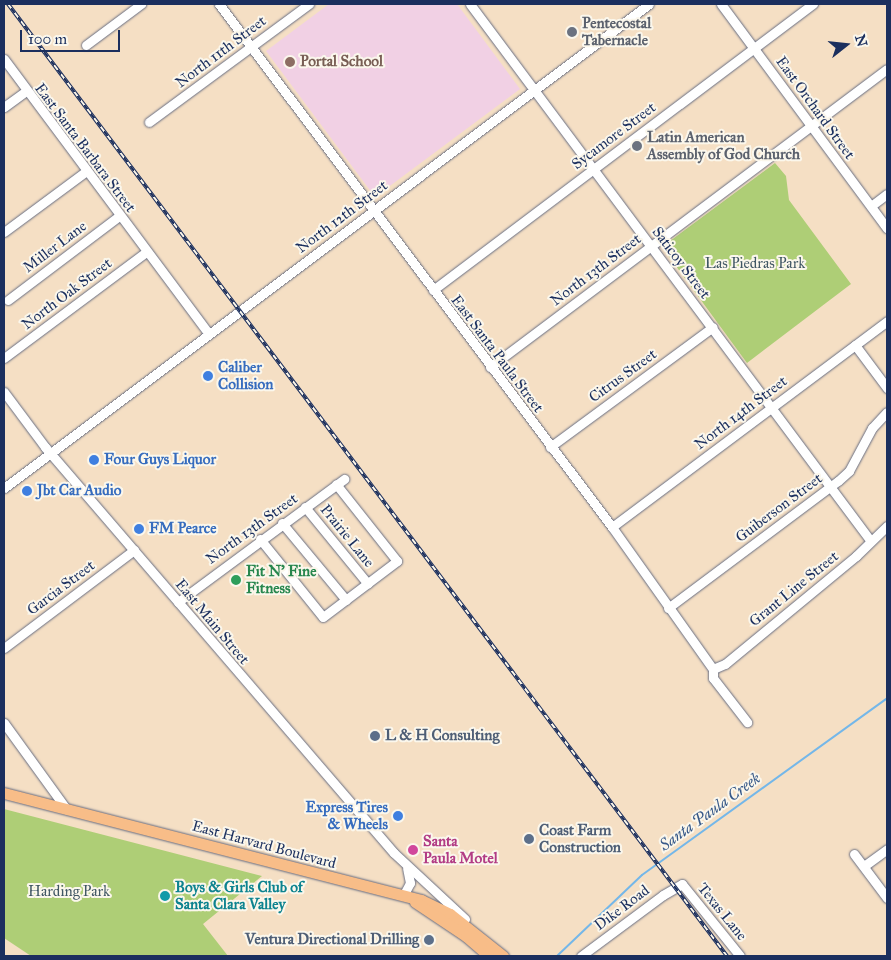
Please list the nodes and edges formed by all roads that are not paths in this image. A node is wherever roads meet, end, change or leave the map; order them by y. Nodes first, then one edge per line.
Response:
1 (141, 4) edge
2 (219, 4) edge
3 (309, 4) edge
4 (649, 4) edge
5 (721, 4) edge
6 (813, 4) edge
7 (472, 5) edge
8 (86, 46) dead end
9 (252, 47) junction
10 (754, 48) junction
11 (4, 59) edge
12 (887, 70) edge
13 (535, 90) junction
14 (26, 91) junction
15 (4, 107) edge
16 (149, 122) dead end
17 (812, 126) junction
18 (593, 169) junction
19 (85, 172) junction
20 (887, 194) edge
21 (871, 206) junction
22 (374, 211) junction
23 (120, 216) junction
24 (887, 228) edge
25 (4, 232) edge
26 (651, 246) junction
27 (146, 252) junction
28 (433, 290) junction
29 (8, 300) dead end
30 (887, 321) edge
31 (712, 327) junction
32 (209, 334) junction
33 (855, 345) junction
34 (4, 358) edge
35 (490, 367) junction
36 (887, 388) edge
37 (4, 392) edge
38 (772, 407) junction
39 (887, 412) edge
40 (550, 447) junction
41 (51, 453) junction
42 (830, 487) junction
43 (4, 488) edge
44 (306, 507) junction
45 (282, 523) junction
46 (887, 526) edge
47 (612, 527) junction
48 (260, 538) junction
49 (870, 540) junction
50 (134, 550) junction
51 (368, 584) junction
52 (346, 600) junction
53 (178, 602) junction
54 (668, 608) junction
55 (4, 648) edge
56 (713, 669) junction
57 (747, 722) dead end
58 (5, 727) edge
59 (4, 793) edge
60 (67, 810) junction
61 (887, 849) edge
62 (854, 854) dead end
63 (405, 865) junction
64 (864, 866) junction
65 (682, 884) joint
66 (406, 897) junction
67 (887, 898) edge
68 (489, 956) edge
69 (503, 956) edge
70 (581, 956) edge
71 (740, 956) edge

1 - 8 street
2 - 9 street, East Santa Paula Street
3 - 9 street, North 11th Street
4 - 13 street, North 12th Street
5 - 10 street, East Orchard Street
6 - 10 street, Sycamore Street
7 - 13 street, Saticoy Street
9 - 16 street, North 11th Street
9 - 22 street, East Santa Paula Street
10 - 17 street, East Orchard Street
10 - 18 street, Sycamore Street
11 - 14 street, East Santa Barbara Street
12 - 17 street, North 13th Street
13 - 18 street, Saticoy Street
13 - 22 street, North 12th Street
14 - 15 street
14 - 19 street, East Santa Barbara Street
17 - 21 street, East Orchard Street
17 - 26 street, North 13th Street
18 - 26 street, Saticoy Street
18 - 28 street, Sycamore Street
19 - 23 street, East Santa Barbara Street
19 - 25 street
20 - 21 street
21 - 24 street, East Orchard Street
22 - 28 street, East Santa Paula Street
22 - 32 street, North 12th Street
23 - 27 street, East Santa Barbara Street
23 - 29 street, Miller Lane
26 - 31 street, Saticoy Street
26 - 35 street, North 13th Street
27 - 32 street, East Santa Barbara Street
27 - 34 street, North Oak Street
28 - 35 street, East Santa Paula Street
30 - 33 street, North 14th Street
31 - 38 street, Saticoy Street
31 - 40 street, Citrus Street
32 - 41 street, North 12th Street
33 - 36 street
33 - 38 street, North 14th Street
35 - 40 street, East Santa Paula Street
37 - 41 street, East Main Street
38 - 42 street, Saticoy Street
38 - 47 street, North 14th Street
39 - 42 street, Guiberson Street
40 - 47 street, East Santa Paula Street
41 - 43 street, North 12th Street
41 - 50 street, East Main Street
42 - 49 street, Saticoy Street
42 - 54 street, Guiberson Street
44 - 45 street, North 13th Street
44 - 51 street, Prairie Lane
44 - 51 street, North 13th Street
45 - 48 street, North 13th Street
45 - 52 street
46 - 49 street, Grant Line Street
47 - 54 street, East Santa Paula Street
48 - 52 street
48 - 53 street, North 13th Street
49 - 56 street, Grant Line Street
50 - 53 street, East Main Street
50 - 55 street, Garcia Street
51 - 52 street
53 - 63 street, East Main Street
54 - 56 street, East Santa Paula Street
56 - 57 street, East Santa Paula Street
58 - 60 street
59 - 60 main road, East Harvard Boulevard
60 - 66 main road, East Harvard Boulevard
61 - 64 street
62 - 64 street
63 - 66 street
63 - 69 street, East Main Street
64 - 67 street
65 - 70 street, Dike Road
65 - 71 street, Texas Lane
66 - 68 main road
66 - 69 main road, East Harvard Boulevard

